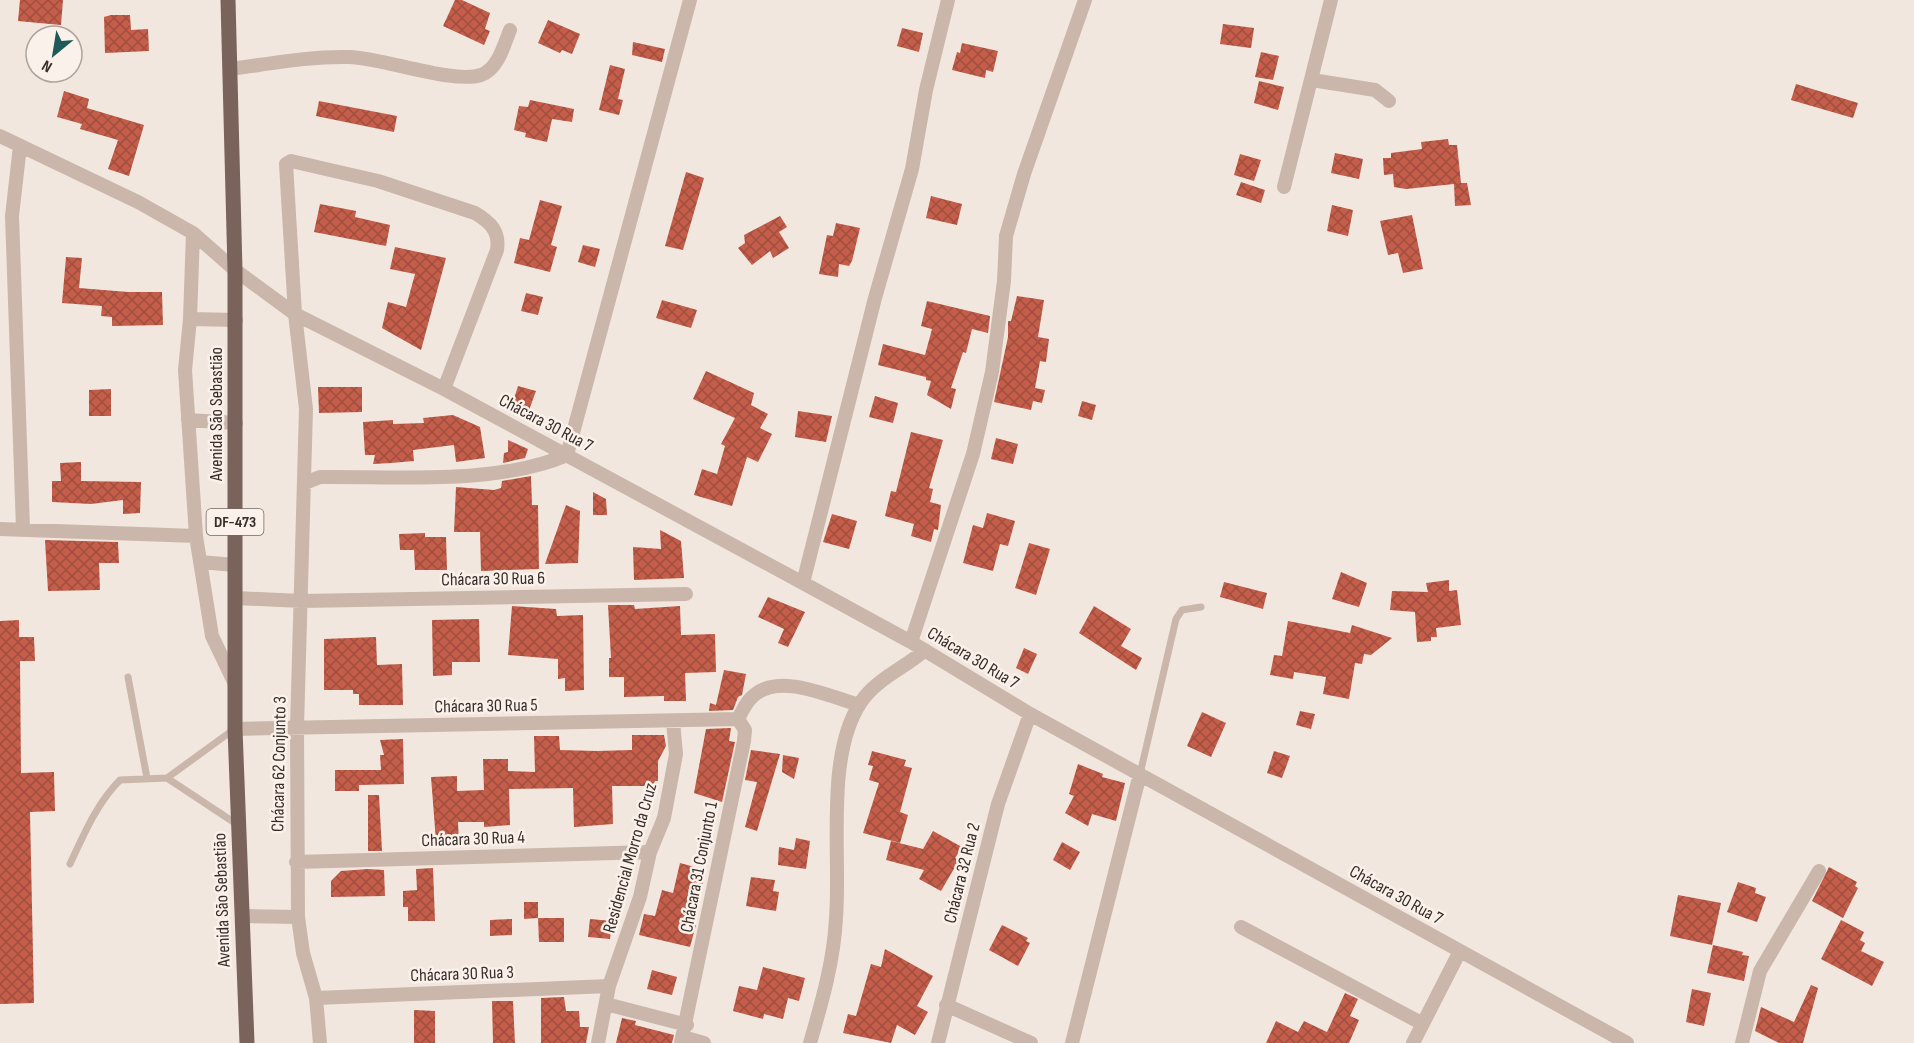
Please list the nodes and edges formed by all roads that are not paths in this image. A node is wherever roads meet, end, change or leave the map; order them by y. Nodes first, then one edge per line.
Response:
1 (228, 0) edge
2 (690, 0) edge
3 (948, 0) edge
4 (1086, 0) edge
5 (1331, 0) edge
6 (510, 30) dead end
7 (230, 69) junction
8 (1312, 80) junction
9 (1389, 101) dead end
10 (0, 136) edge
11 (20, 146) junction
12 (1284, 187) dead end
13 (193, 233) junction
14 (235, 270) junction
15 (295, 314) junction
16 (190, 319) junction
17 (236, 320) junction
18 (444, 389) junction
19 (188, 420) junction
20 (236, 423) junction
21 (567, 455) junction
22 (305, 483) junction
23 (23, 528) junction
24 (0, 529) edge
25 (196, 536) junction
26 (200, 562) junction
27 (235, 565) junction
28 (803, 583) junction
29 (686, 594) dead end
30 (235, 598) junction
31 (301, 601) junction
32 (1201, 607) dead end
33 (911, 642) junction
34 (925, 651) junction
35 (128, 677) dead end
36 (235, 684) junction
37 (859, 705) junction
38 (1030, 714) junction
39 (738, 719) junction
40 (674, 721) junction
41 (297, 727) junction
42 (235, 729) junction
43 (1140, 774) junction
44 (147, 778) junction
45 (167, 778) junction
46 (238, 825) junction
47 (650, 852) junction
48 (296, 862) junction
49 (70, 864) dead end
50 (1819, 871) dead end
51 (242, 916) junction
52 (298, 917) junction
53 (1241, 927) dead end
54 (1460, 951) junction
55 (609, 986) junction
56 (316, 998) junction
57 (606, 1004) junction
58 (946, 1005) junction
59 (1423, 1024) junction
60 (684, 1035) edge
61 (247, 1043) edge
62 (320, 1043) edge
63 (598, 1043) edge
64 (704, 1043) edge
65 (810, 1043) edge
66 (938, 1043) edge
67 (1031, 1043) edge
68 (1072, 1043) edge
69 (1413, 1043) edge
70 (1627, 1043) edge
71 (1742, 1043) edge

1 - 7 main road, Avenida São Sebastião / DF-473
2 - 21 street
3 - 28 street
4 - 33 street
5 - 8 street
6 - 7 street
7 - 14 main road, Avenida São Sebastião / DF-473
8 - 9 street
8 - 12 street
10 - 11 street, Chácara 30 Rua 7
11 - 13 street, Chácara 30 Rua 7
11 - 23 street
13 - 14 street, Chácara 30 Rua 7
13 - 16 street
14 - 15 street, Chácara 30 Rua 7
14 - 17 main road, Avenida São Sebastião / DF-473
15 - 18 street, Chácara 30 Rua 7
15 - 18 street
15 - 22 street
16 - 17 street
16 - 19 street
17 - 20 main road, Avenida São Sebastião / DF-473
18 - 21 street, Chácara 30 Rua 7
19 - 20 street
19 - 25 street
20 - 27 main road, Avenida São Sebastião / DF-473
21 - 22 street
21 - 28 street, Chácara 30 Rua 7
22 - 31 street, Chácara 62 Conjunto 3
23 - 24 street
23 - 25 street
25 - 26 street
26 - 27 street
26 - 36 street
27 - 30 main road, Avenida São Sebastião / DF-473
28 - 33 street, Chácara 30 Rua 7
29 - 31 street, Chácara 30 Rua 6
30 - 31 street, Chácara 30 Rua 6
30 - 36 main road, Avenida São Sebastião / DF-473
31 - 41 street, Chácara 62 Conjunto 3
32 - 43 lane
33 - 34 street, Chácara 30 Rua 7
34 - 37 street
34 - 38 street, Chácara 30 Rua 7
35 - 44 lane
36 - 42 main road, Avenida São Sebastião / DF-473
37 - 39 street
37 - 65 street
38 - 43 street, Chácara 30 Rua 7
38 - 58 street, Chácara 32 Rua 2
39 - 40 street, Chácara 30 Rua 5
39 - 60 street, Chácara 31 Conjunto 1
40 - 41 street, Chácara 30 Rua 5
40 - 47 street, Residencial Morro da Cruz
41 - 42 street, Chácara 30 Rua 5
41 - 48 street, Chácara 62 Conjunto 3
42 - 45 lane
42 - 46 main road, Avenida São Sebastião / DF-473
43 - 54 street, Chácara 30 Rua 7
43 - 68 street
44 - 45 lane
44 - 49 lane
45 - 46 lane
46 - 51 main road, Avenida São Sebastião / DF-473
47 - 48 street, Chácara 30 Rua 4
47 - 55 street, Residencial Morro da Cruz
48 - 52 street, Chácara 62 Conjunto 3
50 - 71 street
51 - 52 street
51 - 61 main road, Avenida São Sebastião / DF-473
52 - 56 street, Chácara 62 Conjunto 3
53 - 59 street
54 - 59 street
54 - 70 street, Chácara 30 Rua 7
55 - 56 street, Chácara 30 Rua 3
55 - 57 street, Residencial Morro da Cruz
56 - 62 street, Chácara 62 Conjunto 3
57 - 60 street
57 - 63 street, Residencial Morro da Cruz
58 - 66 street, Chácara 32 Rua 2
58 - 67 street
59 - 69 street
60 - 64 street

